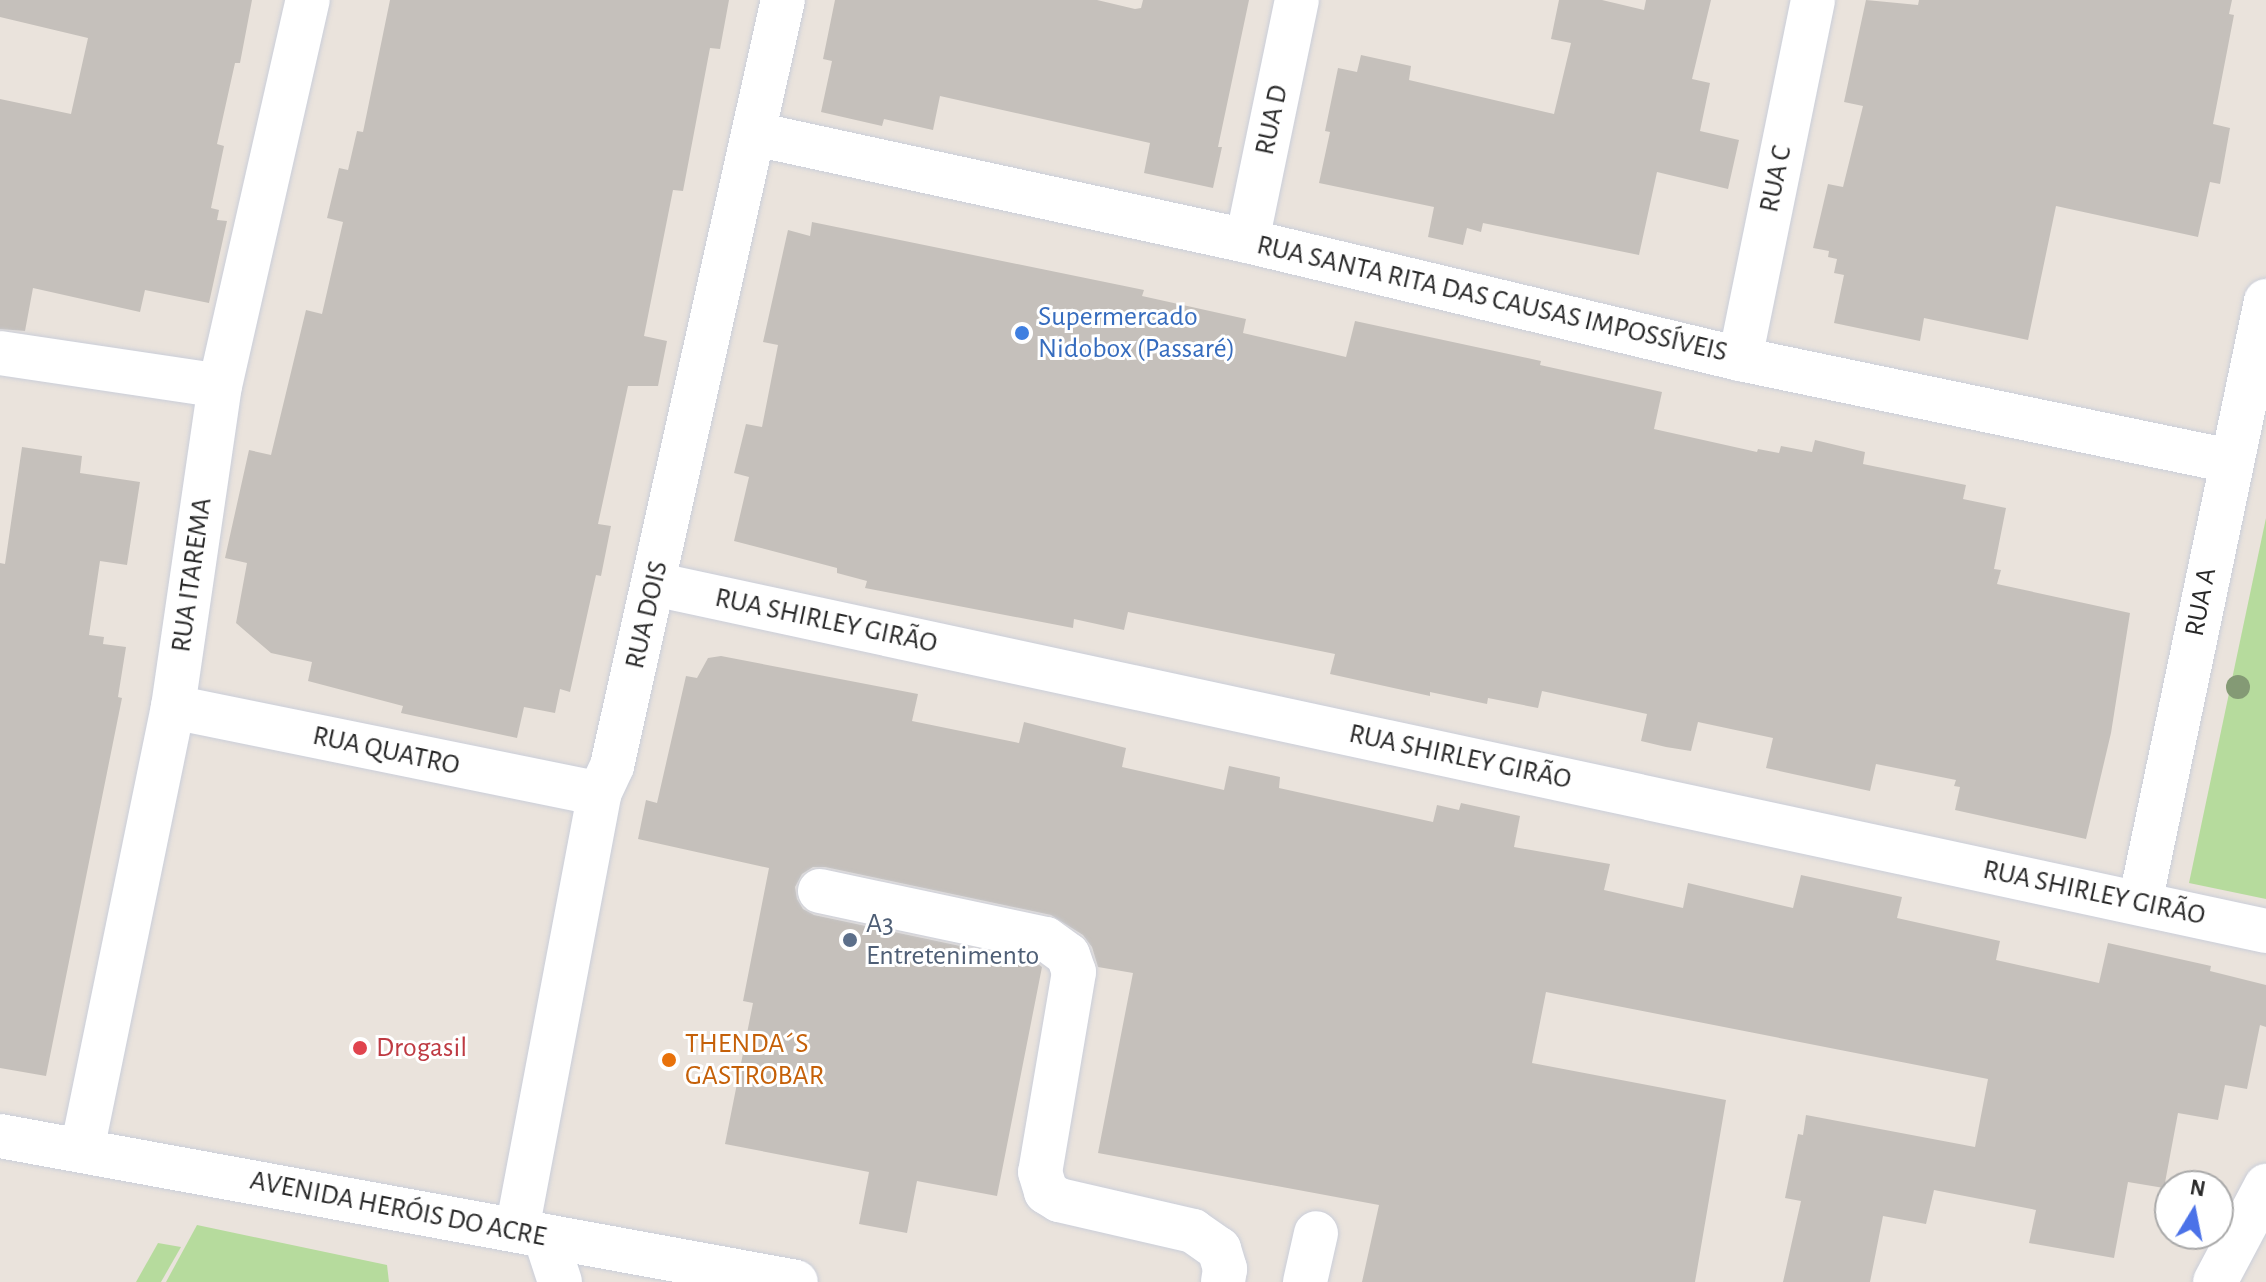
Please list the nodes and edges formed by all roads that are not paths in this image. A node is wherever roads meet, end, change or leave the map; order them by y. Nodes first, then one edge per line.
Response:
1 (308, 0) edge
2 (783, 0) edge
3 (1297, 0) edge
4 (1813, 0) edge
5 (755, 134) junction
6 (1247, 241) junction
7 (2266, 301) edge
8 (0, 353) edge
9 (1740, 359) junction
10 (220, 386) junction
11 (2230, 461) junction
12 (654, 584) junction
13 (173, 707) junction
14 (599, 794) junction
15 (820, 891) dead end
16 (2140, 903) junction
17 (2266, 931) edge
18 (0, 1136) edge
19 (82, 1150) junction
20 (2266, 1186) edge
21 (531, 1233) junction
22 (1316, 1233) dead end
23 (560, 1282) edge
24 (796, 1282) edge
25 (1223, 1282) edge
26 (1305, 1282) edge
27 (2215, 1282) edge

1 - 10 street, RUA ITAREMA
2 - 5 street, RUA DOIS
3 - 6 street, RUA D
4 - 9 street, RUA C
5 - 6 street, RUA SANTA RITA DAS CAUSAS IMPOSSÍVEIS
5 - 12 street, RUA DOIS
6 - 9 street, RUA SANTA RITA DAS CAUSAS IMPOSSÍVEIS
7 - 11 street, RUA A
8 - 10 street
9 - 11 street, RUA SANTA RITA DAS CAUSAS IMPOSSÍVEIS
10 - 13 street, RUA ITAREMA
11 - 16 street, RUA A
12 - 14 street, RUA DOIS
12 - 16 street, RUA SHIRLEY GIRÃO
13 - 14 street, RUA QUATRO
13 - 19 street, RUA ITAREMA
14 - 21 street, RUA DOIS
15 - 25 street
16 - 17 street, RUA SHIRLEY GIRÃO
18 - 19 street, AVENIDA HERÓIS DO ACRE
19 - 21 street, AVENIDA HERÓIS DO ACRE
20 - 27 street
21 - 23 street
21 - 24 street, AVENIDA HERÓIS DO ACRE
22 - 26 street

